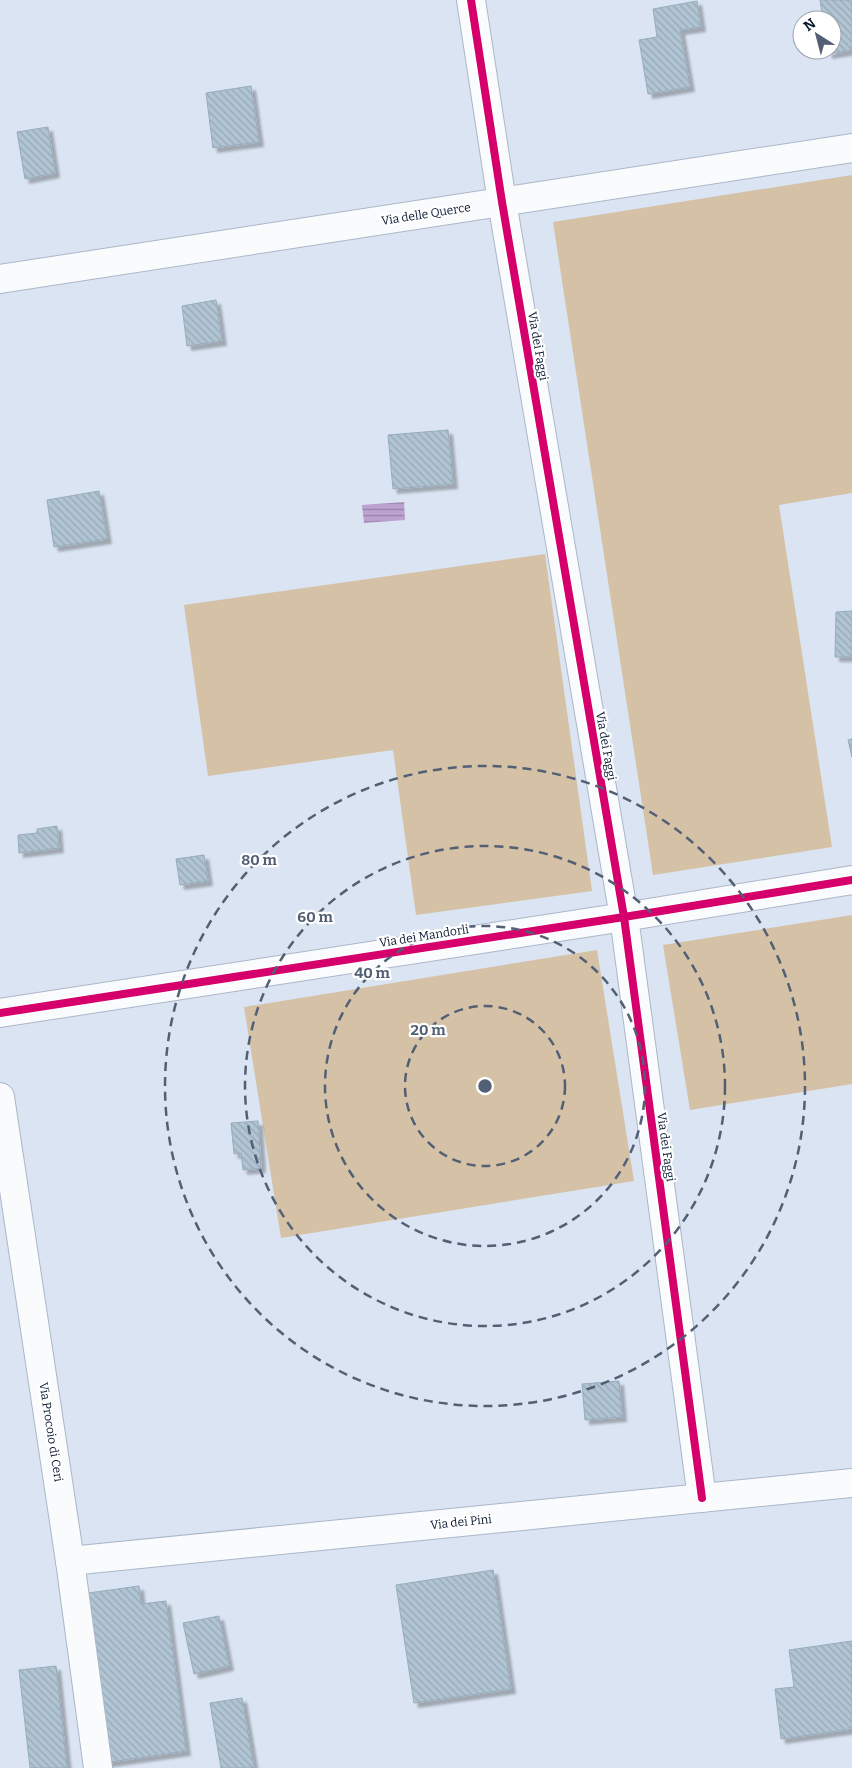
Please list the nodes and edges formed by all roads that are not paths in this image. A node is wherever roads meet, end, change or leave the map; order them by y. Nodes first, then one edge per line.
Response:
1 (471, 0) edge
2 (852, 148) edge
3 (502, 202) junction
4 (0, 279) edge
5 (852, 880) edge
6 (624, 917) junction
7 (0, 1013) edge
8 (0, 1097) edge
9 (852, 1483) edge
10 (702, 1498) junction
11 (70, 1561) junction
12 (98, 1768) edge

1 - 3 street, Via dei Faggi
2 - 3 street, Via delle Querce
3 - 4 street, Via delle Querce
3 - 6 street, Via dei Faggi
5 - 6 street, Via dei Mandorli
6 - 7 street, Via dei Mandorli
6 - 10 street, Via dei Faggi
8 - 11 street, Via Procoio di Ceri
9 - 10 street, Via dei Pini
10 - 11 street, Via dei Pini
11 - 12 street, Via Procoio di Ceri

